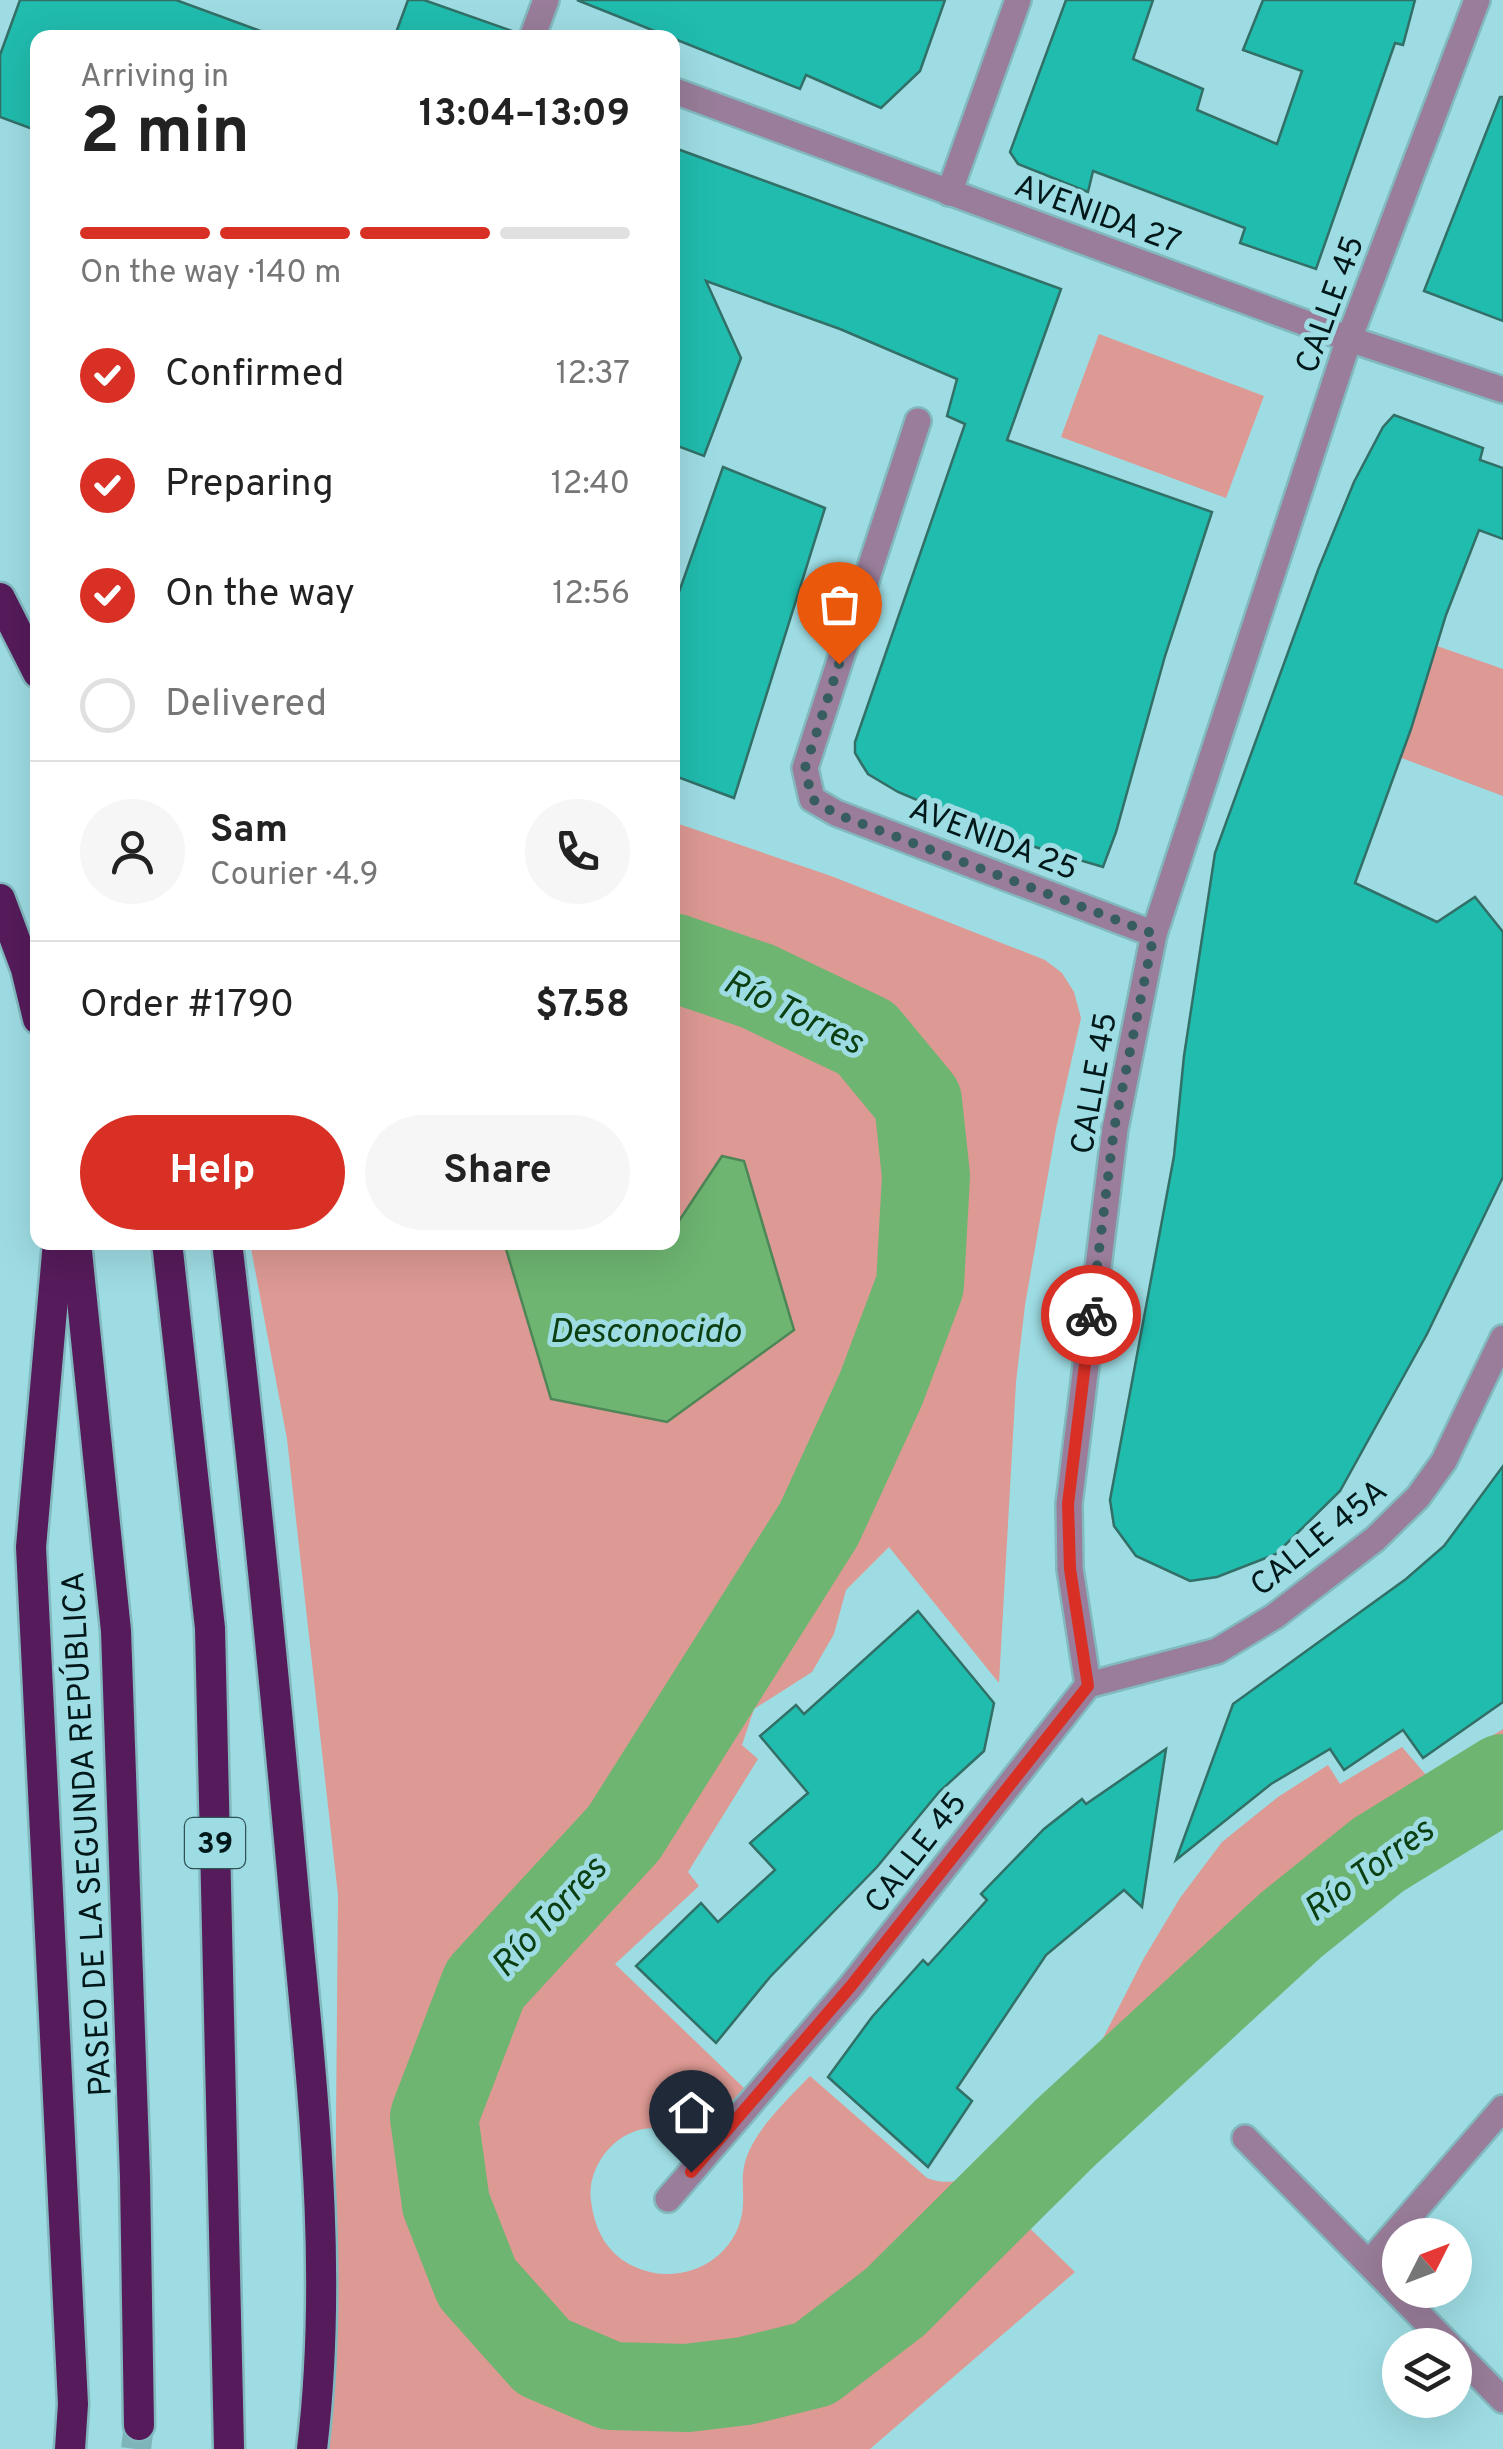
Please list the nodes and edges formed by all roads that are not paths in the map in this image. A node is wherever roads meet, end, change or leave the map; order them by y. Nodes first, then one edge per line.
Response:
1 (546, 0) edge
2 (1018, 0) edge
3 (1477, 0) edge
4 (535, 30) edge
5 (680, 93) edge
6 (949, 192) junction
7 (1349, 339) junction
8 (1503, 390) edge
9 (918, 421) dead end
10 (0, 598) edge
11 (30, 657) edge
12 (0, 899) edge
13 (1154, 934) junction
14 (30, 986) edge
15 (57, 1250) edge
16 (77, 1250) edge
17 (168, 1250) edge
18 (229, 1250) edge
19 (1503, 1338) edge
20 (1088, 1686) junction
21 (1503, 2108) edge
22 (1245, 2138) dead end
23 (668, 2199) dead end
24 (1368, 2263) junction
25 (1432, 2328) edge
26 (1472, 2368) edge
27 (1503, 2400) edge
28 (139, 2425) tunnel mouth
29 (228, 2447) edge
30 (70, 2449) edge
31 (312, 2449) edge

1 - 4 street
2 - 6 street
3 - 7 street, CALLE 45
5 - 6 street, AVENIDA 27
6 - 7 street, AVENIDA 27
7 - 8 street, AVENIDA 27
7 - 13 street, CALLE 45
9 - 13 street, AVENIDA 25
10 - 11 highway
12 - 14 highway
13 - 20 street, CALLE 45
15 - 30 highway
16 - 28 highway, PASEO DE LA SEGUNDA REPÚBLICA
17 - 29 highway, 39
18 - 31 highway
19 - 20 street, CALLE 45A
20 - 23 street, CALLE 45
21 - 24 street
22 - 24 street
24 - 25 street
26 - 27 street

